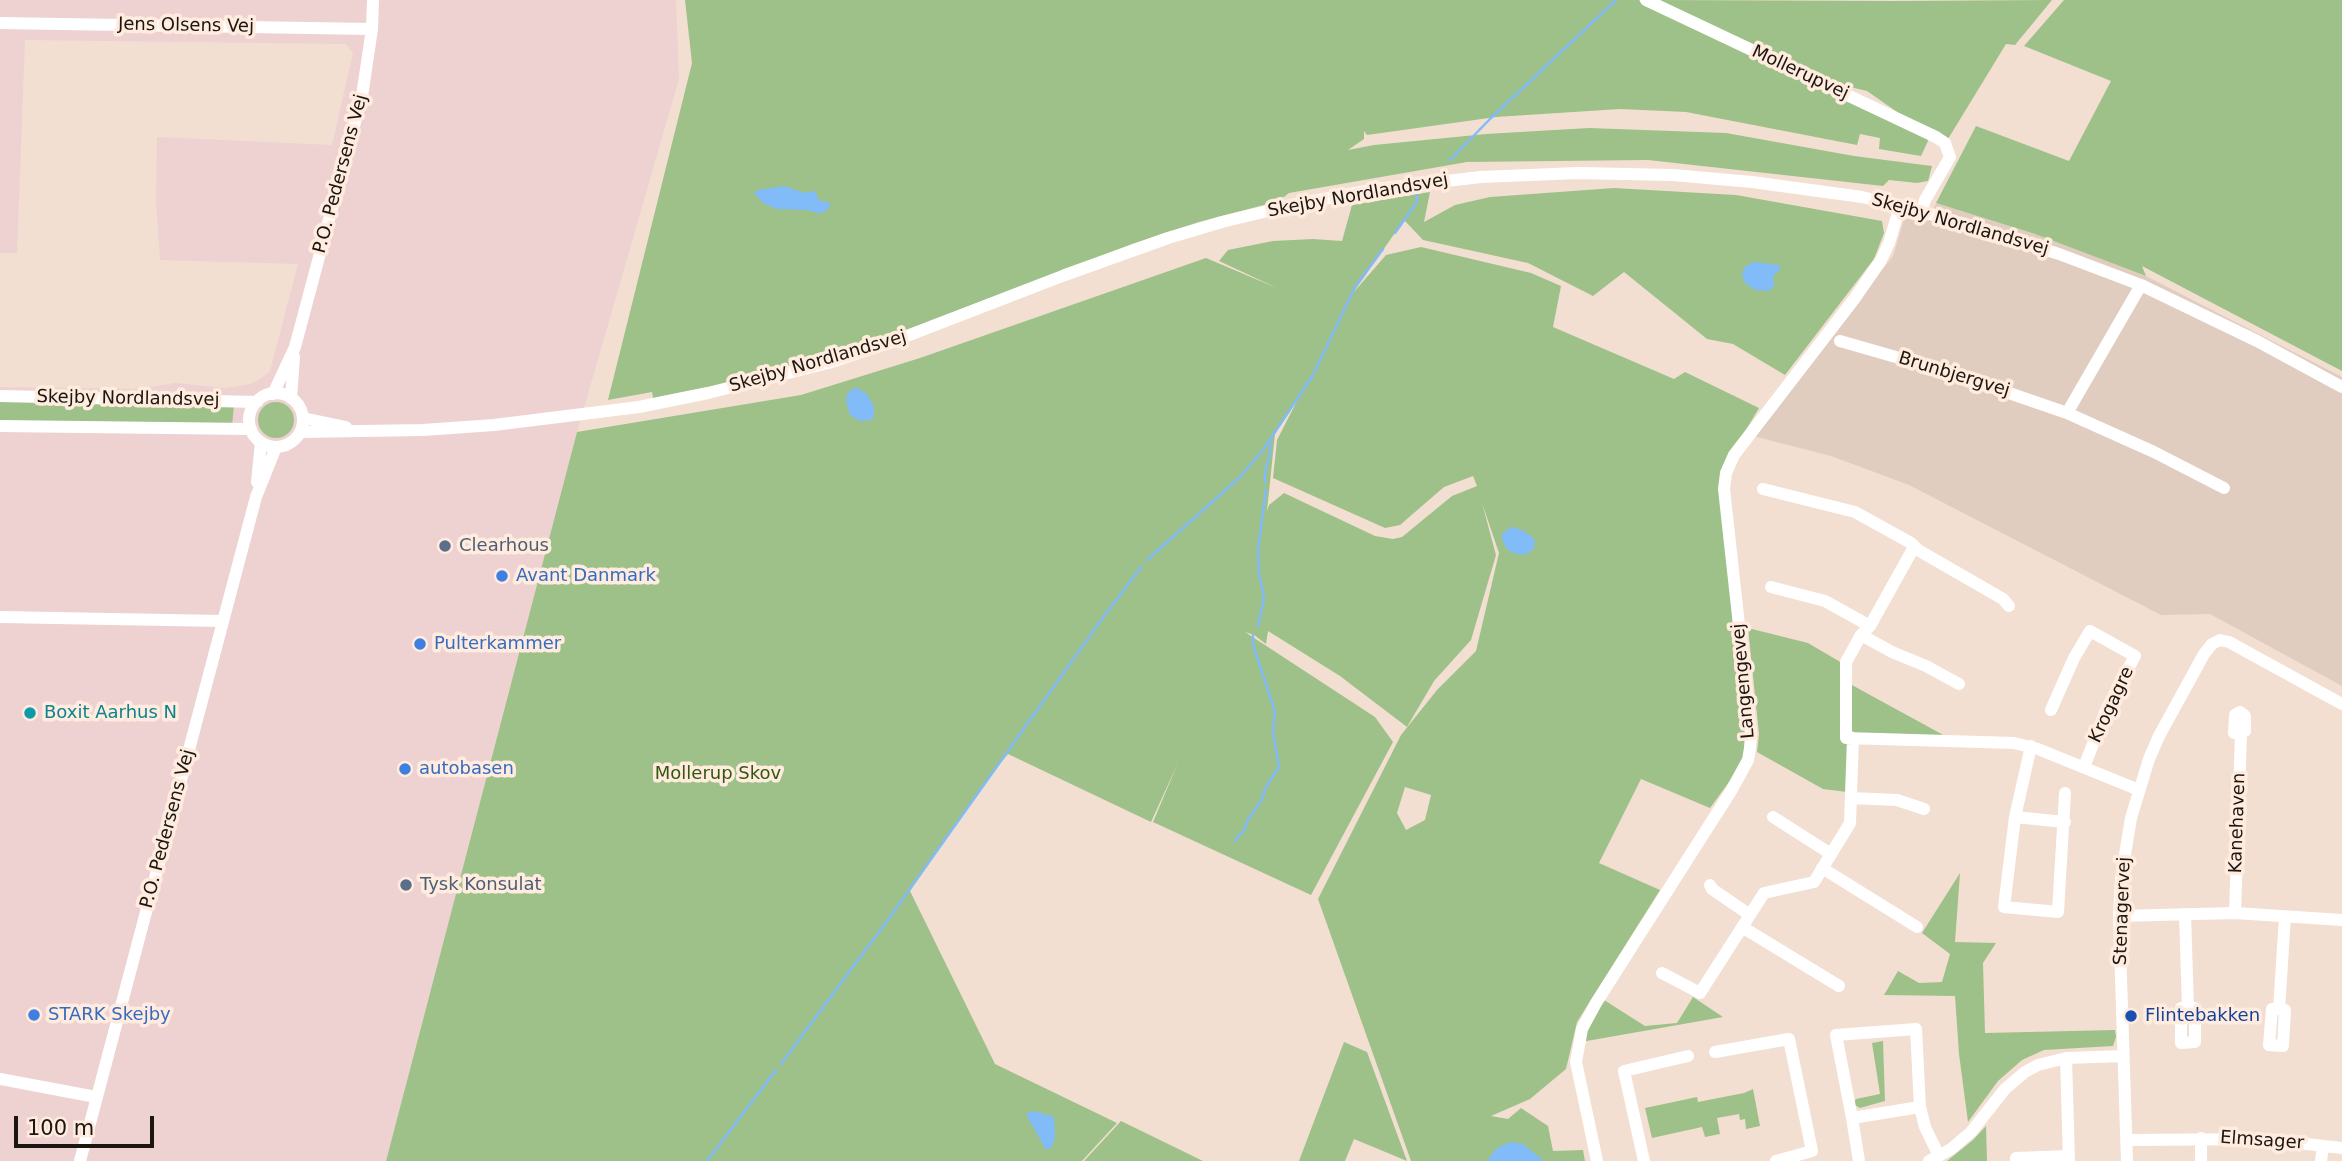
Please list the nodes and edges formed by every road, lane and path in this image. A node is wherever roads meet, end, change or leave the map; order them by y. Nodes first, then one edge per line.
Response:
1 (373, 0) edge
2 (1646, 0) edge
3 (0, 23) edge
4 (372, 29) junction
5 (1900, 206) junction
6 (1921, 211) junction
7 (2141, 285) junction
8 (1840, 341) dead end
9 (295, 346) junction
10 (2342, 387) edge
11 (273, 394) junction
12 (0, 396) edge
13 (291, 398) junction
14 (257, 402) junction
15 (2067, 413) junction
16 (303, 418) junction
17 (0, 426) edge
18 (251, 429) junction
19 (301, 432) junction
20 (367, 432) junction
21 (261, 443) junction
22 (276, 447) junction
23 (2224, 488) dead end
24 (1763, 489) dead end
25 (256, 496) junction
26 (1914, 547) junction
27 (1771, 587) dead end
28 (2009, 606) dead end
29 (0, 618) edge
30 (223, 621) junction
31 (1865, 630) junction
32 (1959, 684) dead end
33 (2342, 704) edge
34 (2051, 710) dead end
35 (2241, 733) dead end
36 (1853, 738) junction
37 (2031, 746) junction
38 (2084, 767) junction
39 (2139, 790) junction
40 (2065, 793) dead end
41 (1851, 797) junction
42 (1924, 808) dead end
43 (1773, 817) dead end
44 (2015, 817) junction
45 (2065, 822) junction
46 (1831, 854) junction
47 (1822, 868) junction
48 (1710, 885) dead end
49 (2235, 913) junction
50 (2185, 914) junction
51 (1750, 915) junction
52 (2119, 915) junction
53 (2285, 917) junction
54 (2342, 917) edge
55 (1742, 927) junction
56 (1917, 928) dead end
57 (1662, 973) dead end
58 (1839, 986) dead end
59 (2188, 1008) dead end
60 (2279, 1009) dead end
61 (1715, 1052) dead end
62 (1688, 1056) dead end
63 (2123, 1056) junction
64 (2066, 1058) junction
65 (0, 1079) edge
66 (96, 1097) junction
67 (1920, 1107) junction
68 (1852, 1118) junction
69 (2201, 1138) junction
70 (2126, 1140) junction
71 (2323, 1146) junction
72 (2342, 1148) edge
73 (1934, 1158) edge
74 (2069, 1158) edge
75 (80, 1161) edge
76 (1597, 1161) edge
77 (1644, 1161) edge
78 (1776, 1161) edge
79 (1859, 1161) edge
80 (2016, 1161) edge
81 (2127, 1161) edge
82 (2201, 1161) edge
83 (2321, 1161) edge

1 - 4 street, P.O. Pedersens Vej
2 - 6 street, Mollerupvej
3 - 4 street, Jens Olsens Vej
4 - 9 street, P.O. Pedersens Vej
5 - 6 street, Skejby Nordlandsvej
5 - 20 street, Skejby Nordlandsvej
5 - 76 street, Langengevej
6 - 7 street, Skejby Nordlandsvej
7 - 10 street, Skejby Nordlandsvej
7 - 15 street
8 - 15 street, Brunbjergvej
9 - 11 street, P.O. Pedersens Vej
9 - 13 street, P.O. Pedersens Vej
11 - 13 street
11 - 14 street
12 - 14 street, Skejby Nordlandsvej
13 - 16 street
14 - 18 street
15 - 23 street, Brunbjergvej
16 - 19 street
16 - 20 street, Skejby Nordlandsvej
17 - 18 street, Skejby Nordlandsvej
18 - 21 street
19 - 20 street, Skejby Nordlandsvej
19 - 22 street
21 - 22 street
21 - 25 street, P.O. Pedersens Vej
22 - 25 street, P.O. Pedersens Vej
24 - 26 street
25 - 30 street, P.O. Pedersens Vej
26 - 28 street
26 - 31 street
27 - 31 street
29 - 30 street
30 - 66 street, P.O. Pedersens Vej
31 - 32 street
31 - 36 street
33 - 39 street, Stenagervej
34 - 38 street, Krogagre
35 - 49 street, Kanehaven
36 - 37 street
36 - 41 street
37 - 38 street
37 - 44 street
38 - 39 street
39 - 52 street, Stenagervej
40 - 45 street
41 - 42 street
41 - 46 street
43 - 46 street
44 - 45 street
44 - 45 street
46 - 47 street
47 - 51 street
47 - 56 street
48 - 51 street
49 - 50 street
49 - 53 street
50 - 52 street
50 - 59 street
51 - 55 street
52 - 63 street, Stenagervej
53 - 54 street
53 - 60 street
55 - 57 street
55 - 58 street
61 - 78 street
62 - 77 street
63 - 64 street
63 - 70 street, Stenagervej
64 - 73 street
64 - 74 street
65 - 66 street
66 - 75 street, P.O. Pedersens Vej
67 - 68 street
67 - 68 street
67 - 73 street
68 - 79 street
69 - 70 street, Elmsager
69 - 71 street, Elmsager
69 - 82 street, Elmsager
70 - 81 street, Stenagervej
71 - 72 street, Elmsager
71 - 83 street, Elmsager
74 - 80 street

